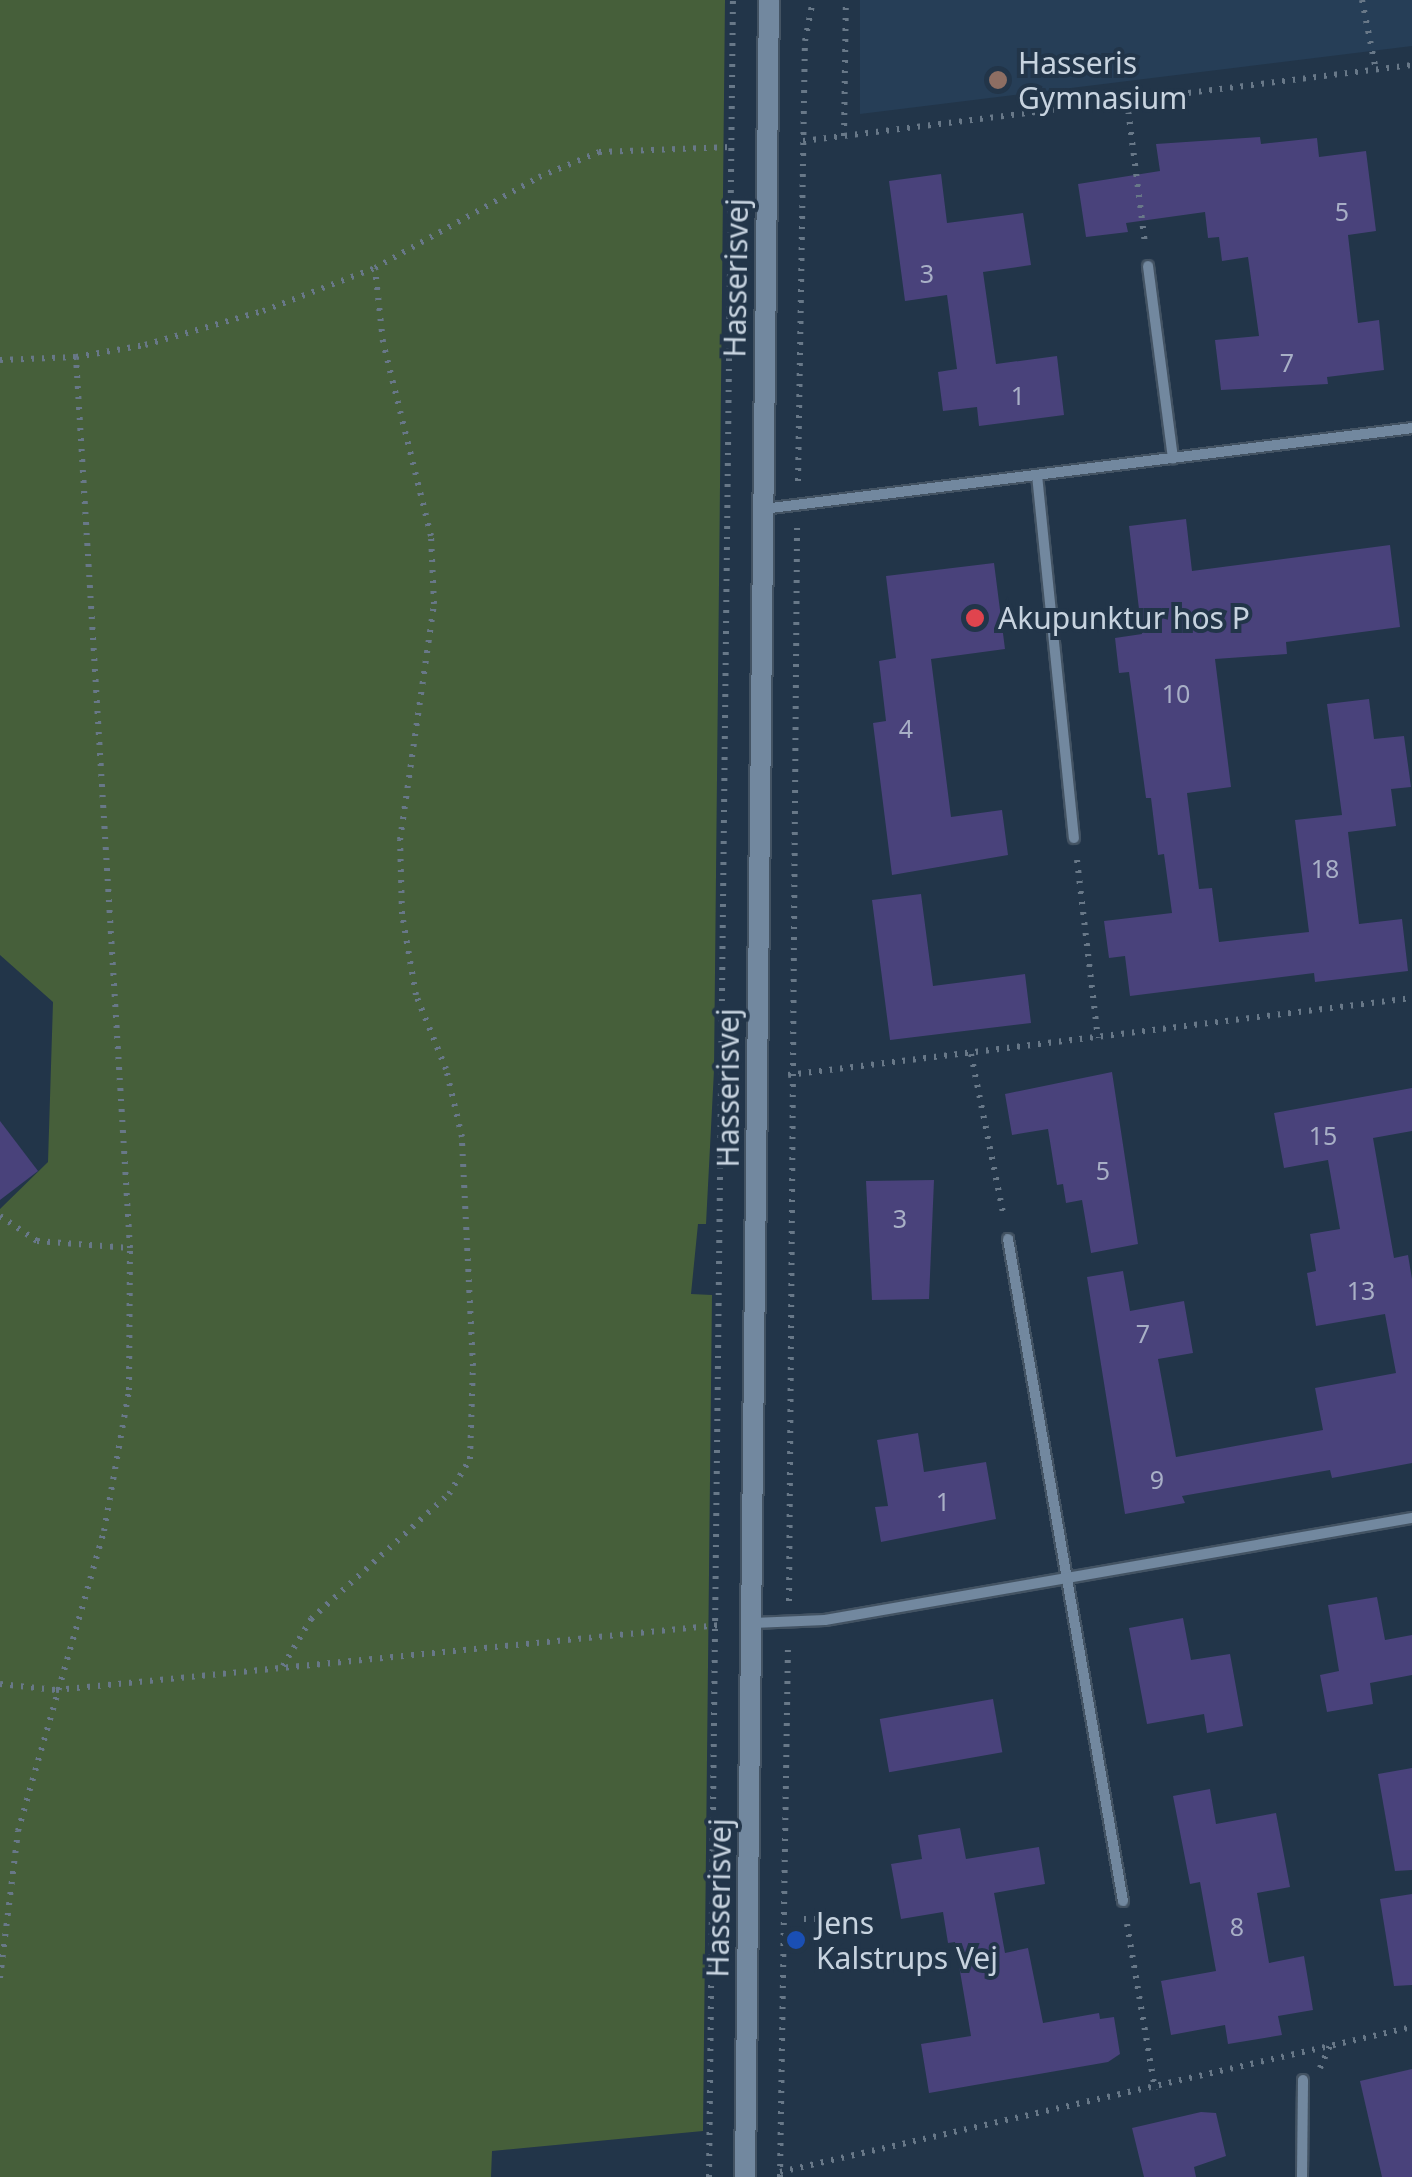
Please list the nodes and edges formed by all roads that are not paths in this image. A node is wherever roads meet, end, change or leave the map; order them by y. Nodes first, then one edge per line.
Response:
1 (769, 0) edge
2 (1148, 266) road end
3 (1412, 428) edge
4 (1173, 458) junction
5 (1037, 475) junction
6 (762, 509) junction
7 (1074, 838) road end
8 (1008, 1239) road end
9 (1412, 1518) edge
10 (1068, 1578) junction
11 (753, 1624) junction
12 (1123, 1901) road end
13 (1303, 2080) dead end
14 (745, 2177) edge
15 (1302, 2177) edge

1 - 6 street, Hasserisvej
2 - 4 street
3 - 4 street
4 - 5 street
5 - 6 street
5 - 7 street
6 - 11 street, Hasserisvej
8 - 10 street
9 - 10 street
10 - 11 street
10 - 12 street
11 - 14 street, Hasserisvej
13 - 15 street

